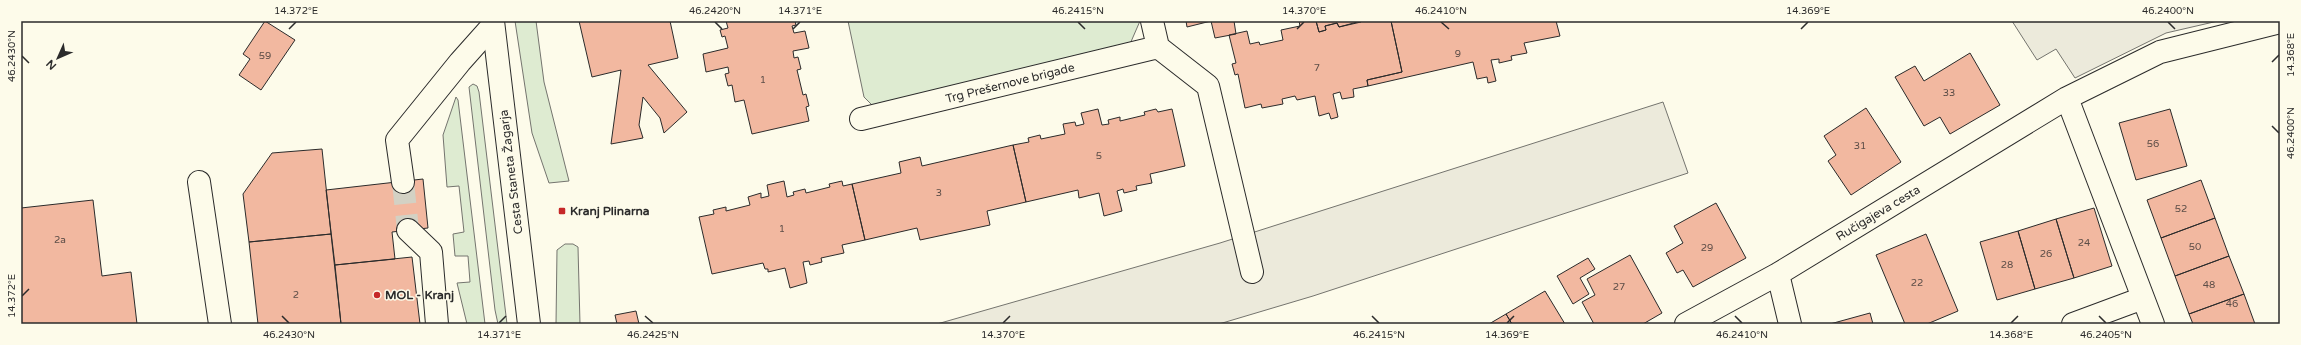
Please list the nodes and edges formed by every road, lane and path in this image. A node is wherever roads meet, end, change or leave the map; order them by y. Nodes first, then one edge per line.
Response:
1 (1152, 21) edge
2 (2280, 22) edge
3 (493, 23) edge
4 (1158, 47) junction
5 (2067, 98) junction
6 (861, 119) dead end
7 (199, 182) dead end
8 (403, 182) tunnel mouth
9 (408, 230) tunnel mouth
10 (1252, 272) dead end
11 (1778, 274) junction
12 (2143, 298) junction
13 (220, 324) edge
14 (436, 324) edge
15 (529, 324) edge
16 (1686, 324) edge
17 (1790, 324) edge
18 (2073, 324) edge
19 (2153, 324) edge

1 - 4 street
2 - 5 street, Ručigajeva cesta
3 - 8 street
3 - 15 street, Cesta Staneta Žagarja
4 - 6 street, Trg Prešernove brigade
4 - 10 street
5 - 11 street, Ručigajeva cesta
5 - 12 street
7 - 13 street
9 - 14 street
11 - 16 street, Ručigajeva cesta
11 - 17 street
12 - 18 street
12 - 19 street

